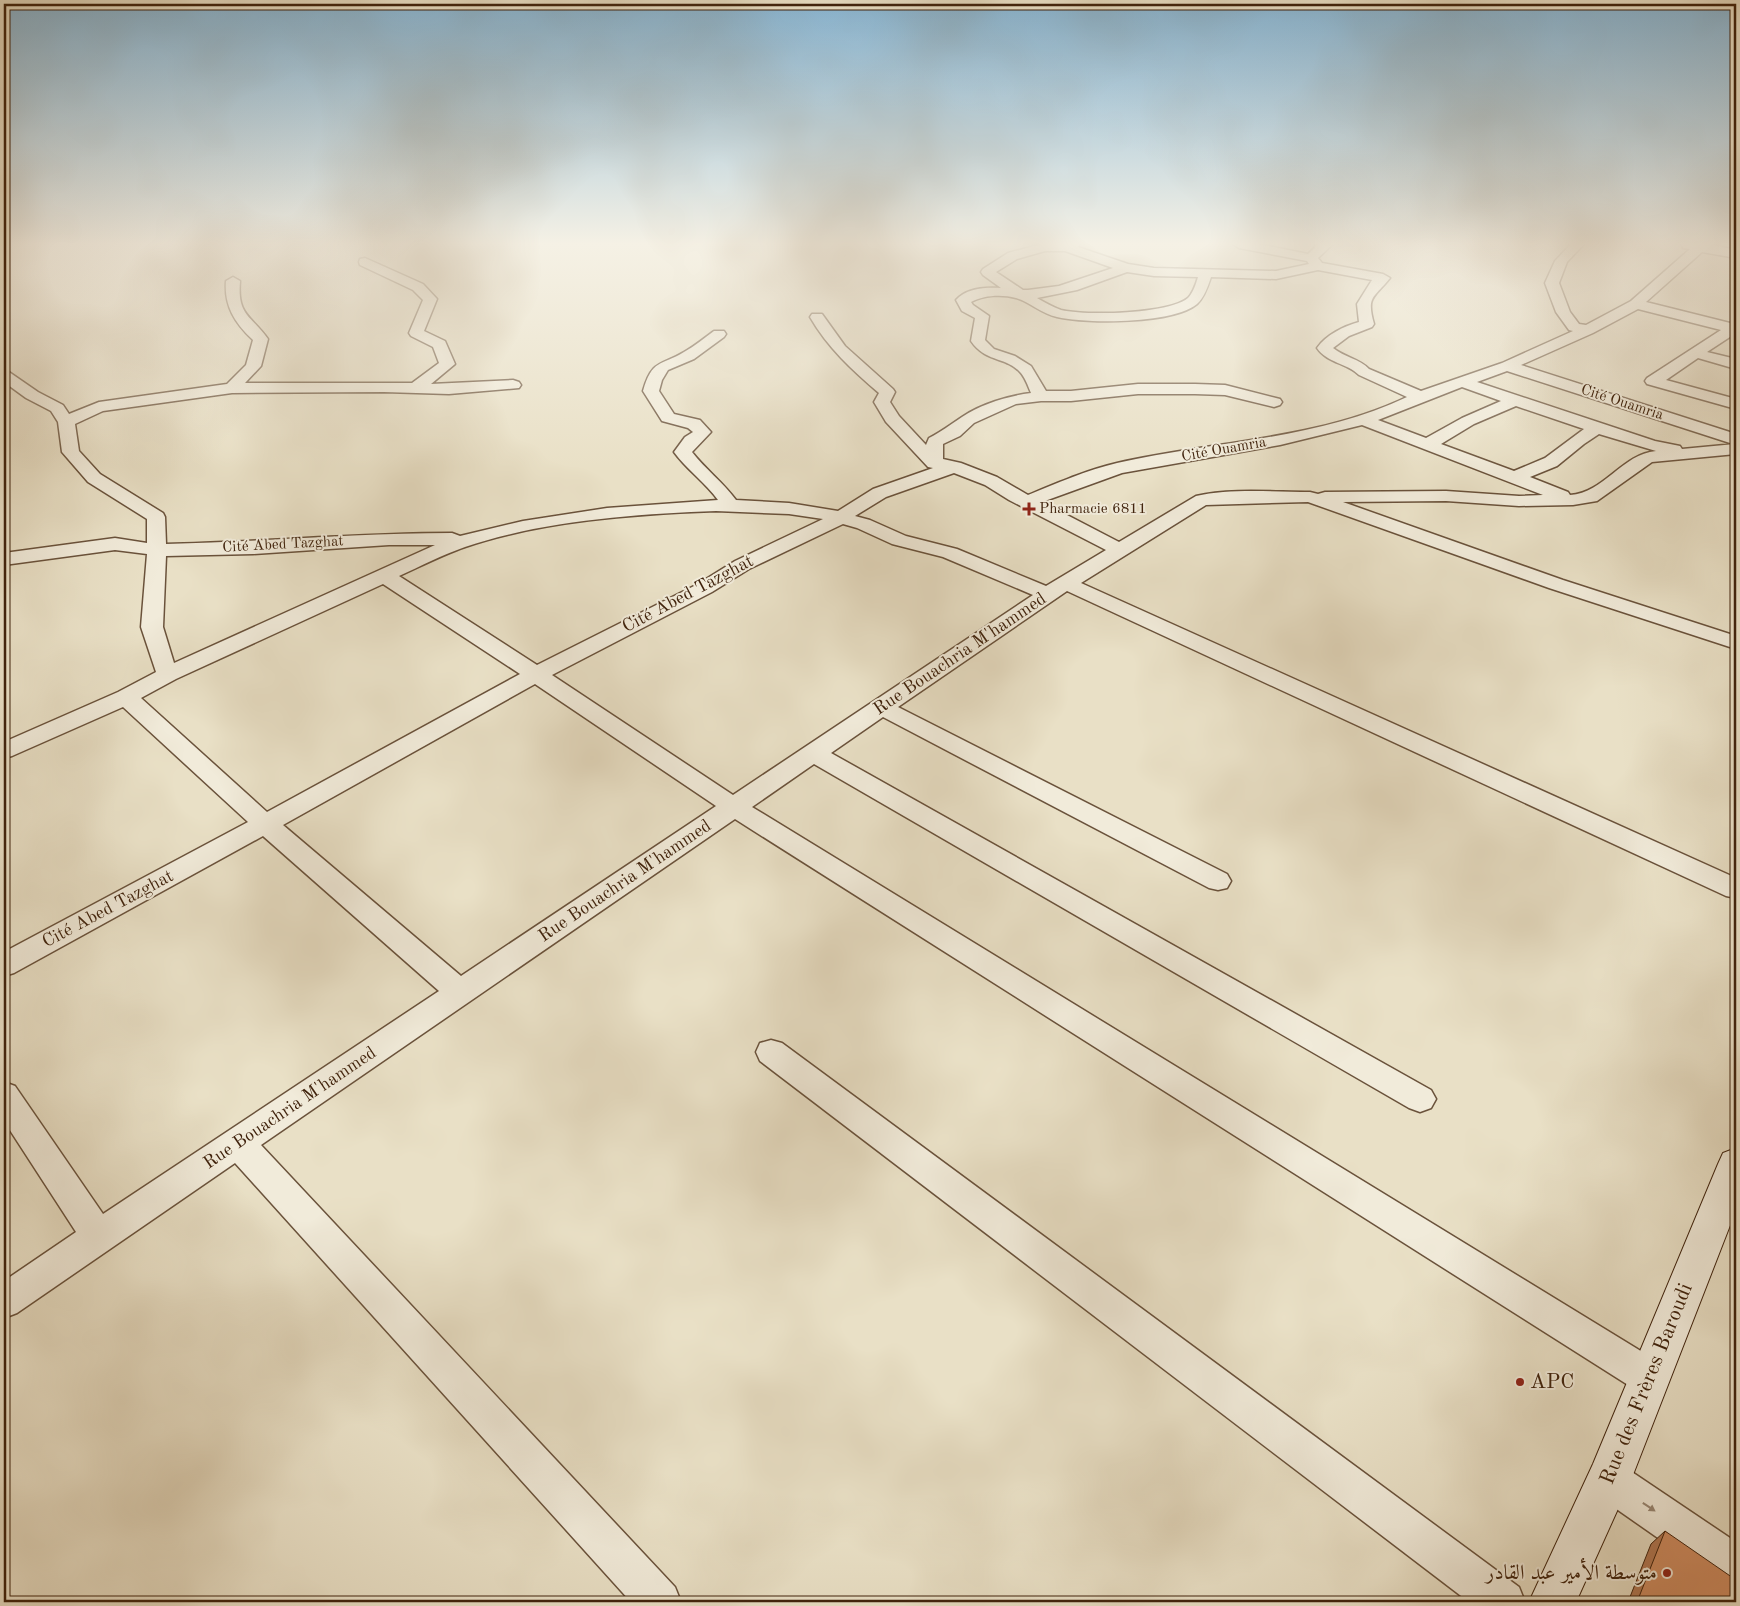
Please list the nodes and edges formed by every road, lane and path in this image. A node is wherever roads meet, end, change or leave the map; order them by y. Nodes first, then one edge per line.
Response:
1 (241, 319) edge
2 (422, 319) edge
3 (818, 319) edge
4 (982, 319) edge
5 (1366, 319) edge
6 (1568, 319) edge
7 (1608, 319) edge
8 (1698, 319) edge
9 (1735, 328) edge
10 (1588, 330) junction
11 (719, 334) dead end
12 (1696, 353) junction
13 (1736, 364) edge
14 (1507, 366) junction
15 (4, 375) edge
16 (1653, 381) junction
17 (1462, 382) junction
18 (513, 385) dead end
19 (232, 388) junction
20 (415, 388) junction
21 (1041, 396) junction
22 (1420, 397) junction
23 (1516, 400) junction
24 (1274, 402) dead end
25 (1618, 402) junction
26 (1736, 404) edge
27 (1363, 420) junction
28 (66, 422) junction
29 (1599, 427) junction
30 (1736, 439) edge
31 (1426, 445) junction
32 (1736, 449) edge
33 (1686, 453) junction
34 (934, 464) junction
35 (955, 467) junction
36 (1513, 478) junction
37 (1310, 497) junction
38 (1574, 500) junction
39 (1027, 502) junction
40 (731, 506) junction
41 (841, 518) junction
42 (469, 538) junction
43 (156, 550) junction
44 (1120, 550) junction
45 (4, 559) edge
46 (385, 576) junction
47 (1058, 589) junction
48 (1736, 643) edge
49 (168, 674) junction
50 (536, 674) junction
51 (126, 698) junction
52 (881, 707) junction
53 (4, 751) edge
54 (813, 753) junction
55 (734, 807) junction
56 (265, 824) junction
57 (1218, 881) dead end
58 (1736, 889) edge
59 (4, 965) edge
60 (460, 992) junction
61 (771, 1052) dead end
62 (4, 1095) edge
63 (1420, 1099) dead end
64 (238, 1143) junction
65 (1736, 1164) edge
66 (99, 1237) junction
67 (4, 1301) edge
68 (1649, 1377) junction
69 (1609, 1480) junction
70 (1736, 1567) edge
71 (660, 1602) edge
72 (1504, 1602) edge
73 (1552, 1602) edge

1 - 19 street
2 - 20 street
3 - 34 street
4 - 21 street
5 - 22 street
6 - 10 street
7 - 10 street, Cité Ouamria
8 - 9 street
9 - 12 street
10 - 14 street, Cité Ouamria
11 - 40 street
12 - 13 street
12 - 16 street
14 - 17 street, Cité Ouamria
14 - 25 street, Cité Ouamria
15 - 28 street
16 - 25 street
16 - 26 street
17 - 22 street, Cité Ouamria
17 - 23 street
18 - 20 street
19 - 20 street
19 - 28 street
21 - 24 street
21 - 34 street
22 - 27 street, Cité Ouamria
23 - 29 street
23 - 31 street
25 - 30 street, Cité Ouamria
27 - 31 street
27 - 39 street, Cité Ouamria
28 - 43 street
29 - 33 street
29 - 36 street
31 - 36 street
32 - 33 street, Rue Bouachria M'hammed
33 - 38 street, Rue Bouachria M'hammed
34 - 35 street
35 - 39 street
35 - 41 street
36 - 38 street
37 - 38 street, Rue Bouachria M'hammed
37 - 44 street, Rue Bouachria M'hammed
37 - 48 street
39 - 44 street
40 - 41 street, Cité Abed Tazghat
40 - 42 street, Cité Abed Tazghat
41 - 47 street, Cité Abed Tazghat
41 - 50 street, Cité Abed Tazghat
42 - 43 street, Cité Abed Tazghat
42 - 46 street, Cité Abed Tazghat
43 - 45 street, Cité Abed Tazghat
43 - 49 street
44 - 47 street, Rue Bouachria M'hammed
46 - 49 street, Cité Abed Tazghat
46 - 50 street
47 - 52 street, Rue Bouachria M'hammed
47 - 58 street, Cité Abed Tazghat
49 - 51 street, Cité Abed Tazghat
50 - 55 street
50 - 56 street, Cité Abed Tazghat
51 - 53 street, Cité Abed Tazghat
51 - 56 street
52 - 54 street, Rue Bouachria M'hammed
52 - 57 street
54 - 55 street, Rue Bouachria M'hammed
54 - 63 street
55 - 60 street, Rue Bouachria M'hammed
55 - 68 street
56 - 59 street, Cité Abed Tazghat
56 - 60 street
60 - 64 street, Rue Bouachria M'hammed
61 - 72 street
62 - 66 street
64 - 66 street, Rue Bouachria M'hammed
64 - 71 street
65 - 68 street, Rue des Frères Baroudi
66 - 67 street, Rue Bouachria M'hammed
68 - 69 street, Rue des Frères Baroudi
69 -> 70 street
69 - 73 street, Rue des Frères Baroudi

